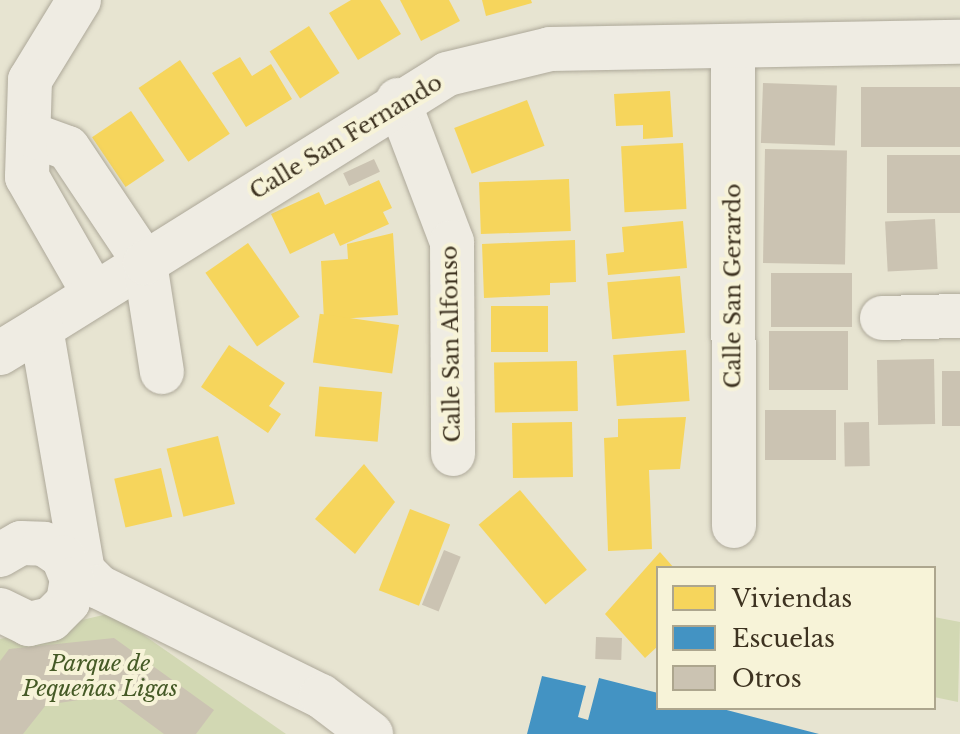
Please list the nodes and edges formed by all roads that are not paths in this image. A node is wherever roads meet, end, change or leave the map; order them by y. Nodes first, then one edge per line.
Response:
1 (79, 0) edge
2 (960, 42) edge
3 (733, 47) junction
4 (398, 100) junction
5 (32, 135) junction
6 (145, 263) junction
7 (94, 294) junction
8 (960, 316) edge
9 (882, 318) dead end
10 (41, 328) junction
11 (0, 353) edge
12 (162, 372) dead end
13 (453, 454) dead end
14 (734, 526) dead end
15 (0, 555) edge
16 (77, 575) junction
17 (2, 617) edge
18 (371, 734) edge

1 - 5 street
2 - 3 street, Calle San Fernando
3 - 4 street, Calle San Fernando
3 - 14 street, Calle San Gerardo
4 - 6 street, Calle San Fernando
4 - 13 street, Calle San Alfonso
5 - 6 street
5 - 7 street
6 - 7 street, Calle San Fernando
6 - 12 street
7 - 10 street, Calle San Fernando
8 - 9 street
10 - 11 street, Calle San Fernando
10 - 16 street
15 - 16 street
16 - 17 street
16 - 18 street

